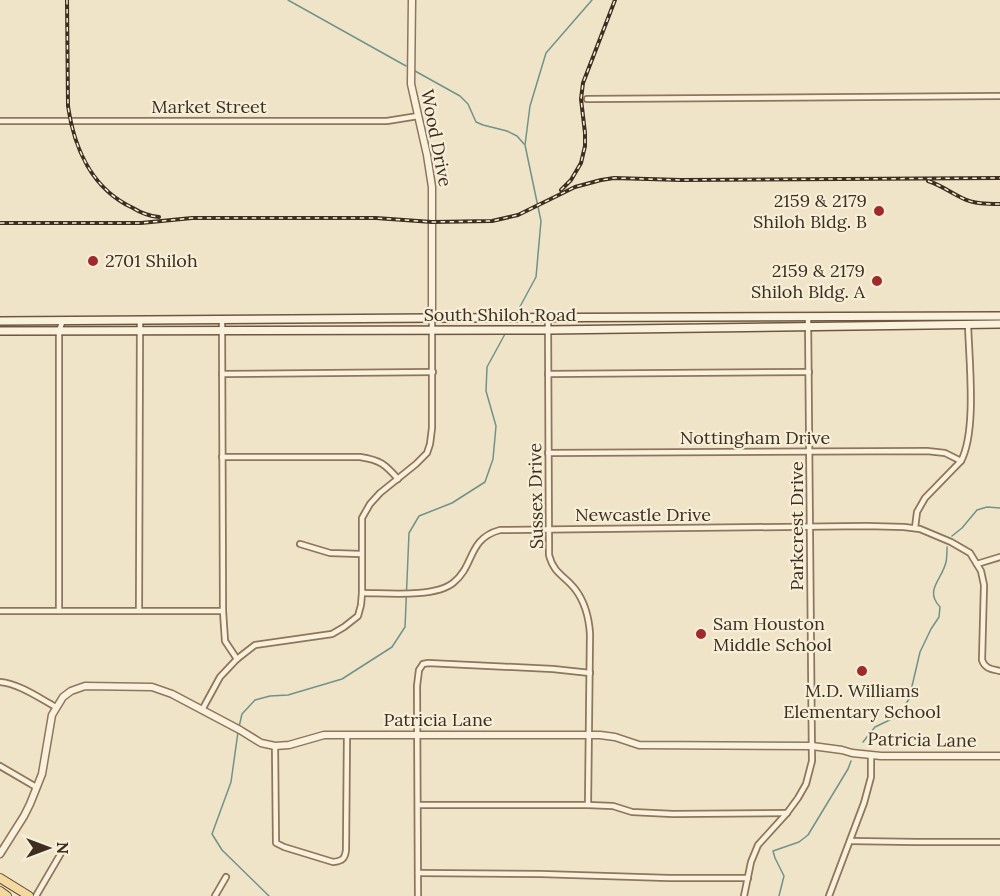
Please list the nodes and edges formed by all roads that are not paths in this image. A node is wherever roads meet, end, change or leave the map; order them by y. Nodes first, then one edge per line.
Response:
1 (412, 0) edge
2 (1000, 96) edge
3 (587, 99) dead end
4 (418, 116) junction
5 (0, 121) edge
6 (808, 316) junction
7 (968, 316) junction
8 (1000, 316) edge
9 (432, 318) junction
10 (548, 318) junction
11 (63, 320) junction
12 (140, 320) junction
13 (222, 320) junction
14 (0, 321) edge
15 (1000, 324) edge
16 (968, 325) junction
17 (808, 327) junction
18 (140, 330) junction
19 (223, 330) junction
20 (432, 330) junction
21 (548, 330) junction
22 (0, 331) edge
23 (59, 331) junction
24 (433, 372) junction
25 (809, 372) junction
26 (222, 374) junction
27 (548, 374) junction
28 (810, 451) junction
29 (548, 453) junction
30 (222, 457) junction
31 (961, 461) junction
32 (398, 479) junction
33 (811, 527) junction
34 (915, 528) junction
35 (549, 529) junction
36 (300, 544) dead end
37 (361, 554) junction
38 (1000, 557) edge
39 (977, 564) junction
40 (362, 593) junction
41 (0, 610) edge
42 (59, 611) junction
43 (139, 611) junction
44 (223, 611) junction
45 (237, 659) junction
46 (1000, 671) edge
47 (590, 673) junction
48 (0, 682) edge
49 (56, 707) junction
50 (202, 710) junction
51 (589, 734) junction
52 (347, 735) junction
53 (418, 735) junction
54 (275, 746) junction
55 (812, 746) junction
56 (871, 756) junction
57 (1000, 756) edge
58 (0, 766) edge
59 (36, 787) junction
60 (418, 805) junction
61 (588, 805) junction
62 (787, 813) junction
63 (850, 841) junction
64 (1000, 842) edge
65 (64, 848) dead end
66 (0, 854) edge
67 (418, 873) junction
68 (226, 877) dead end
69 (0, 878) edge
70 (748, 878) junction
71 (0, 891) edge
72 (7, 896) edge
73 (29, 896) edge
74 (36, 896) edge
75 (215, 896) edge
76 (417, 896) edge
77 (744, 896) edge
78 (829, 896) edge

1 - 4 street, Wood Drive
2 - 3 street
4 - 5 street, Market Street
4 - 9 street, Wood Drive
6 - 7 main road, South Shiloh Road
6 - 10 main road, South Shiloh Road
6 - 17 street, Parkcrest Drive
7 - 8 main road, South Shiloh Road
7 - 16 street
9 - 10 main road, South Shiloh Road
9 - 13 main road, South Shiloh Road
9 - 20 street
10 - 21 street, Sussex Drive
11 - 12 main road, South Shiloh Road
11 - 14 main road, South Shiloh Road
11 - 23 street
12 - 13 main road, South Shiloh Road
12 - 18 street
13 - 19 street
15 - 16 main road, South Shiloh Road
16 - 17 main road, South Shiloh Road
16 - 31 street
17 - 21 main road, South Shiloh Road
17 - 25 street, Parkcrest Drive
18 - 19 main road, South Shiloh Road
18 - 23 main road, South Shiloh Road
18 - 43 street
19 - 20 main road, South Shiloh Road
19 - 26 street
20 - 21 main road, South Shiloh Road
20 - 24 street
21 - 27 street, Sussex Drive
22 - 23 main road, South Shiloh Road
23 - 42 street
24 - 26 street
24 - 32 street
25 - 27 street
25 - 28 street, Parkcrest Drive
26 - 30 street
27 - 29 street, Sussex Drive
28 - 29 street, Nottingham Drive
28 - 31 street, Nottingham Drive
28 - 33 street, Parkcrest Drive
29 - 35 street, Sussex Drive
30 - 32 street
30 - 44 street
31 - 34 street
32 - 37 street
33 - 34 street, Newcastle Drive
33 - 35 street, Newcastle Drive
33 - 55 street, Parkcrest Drive
34 - 39 street, Newcastle Drive
35 - 40 street, Newcastle Drive
35 - 47 street, Sussex Drive
36 - 37 street
37 - 40 street
38 - 39 street
39 - 46 street
40 - 45 street
41 - 42 street
42 - 43 street
43 - 44 street
44 - 45 street
45 - 50 street
47 - 51 street, Sussex Drive
47 - 53 street
48 - 49 street
49 - 50 street
49 - 59 street
50 - 54 street
51 - 53 street, Patricia Lane
51 - 55 street, Patricia Lane
51 - 61 street, Sussex Drive
52 - 53 street, Patricia Lane
52 - 54 street, Patricia Lane
52 - 54 street
53 - 60 street
55 - 56 street, Patricia Lane
55 - 62 street, Parkcrest Drive
56 - 57 street, Patricia Lane
56 - 63 street
58 - 59 street
59 - 66 street
60 - 61 street
60 - 67 street
61 - 62 street
62 - 70 street, Parkcrest Drive
63 - 64 street
63 - 78 street
65 - 74 street
67 - 70 street
67 - 76 street
68 - 75 street
69 - 73 main road
70 - 77 street, Parkcrest Drive
71 - 72 main road

